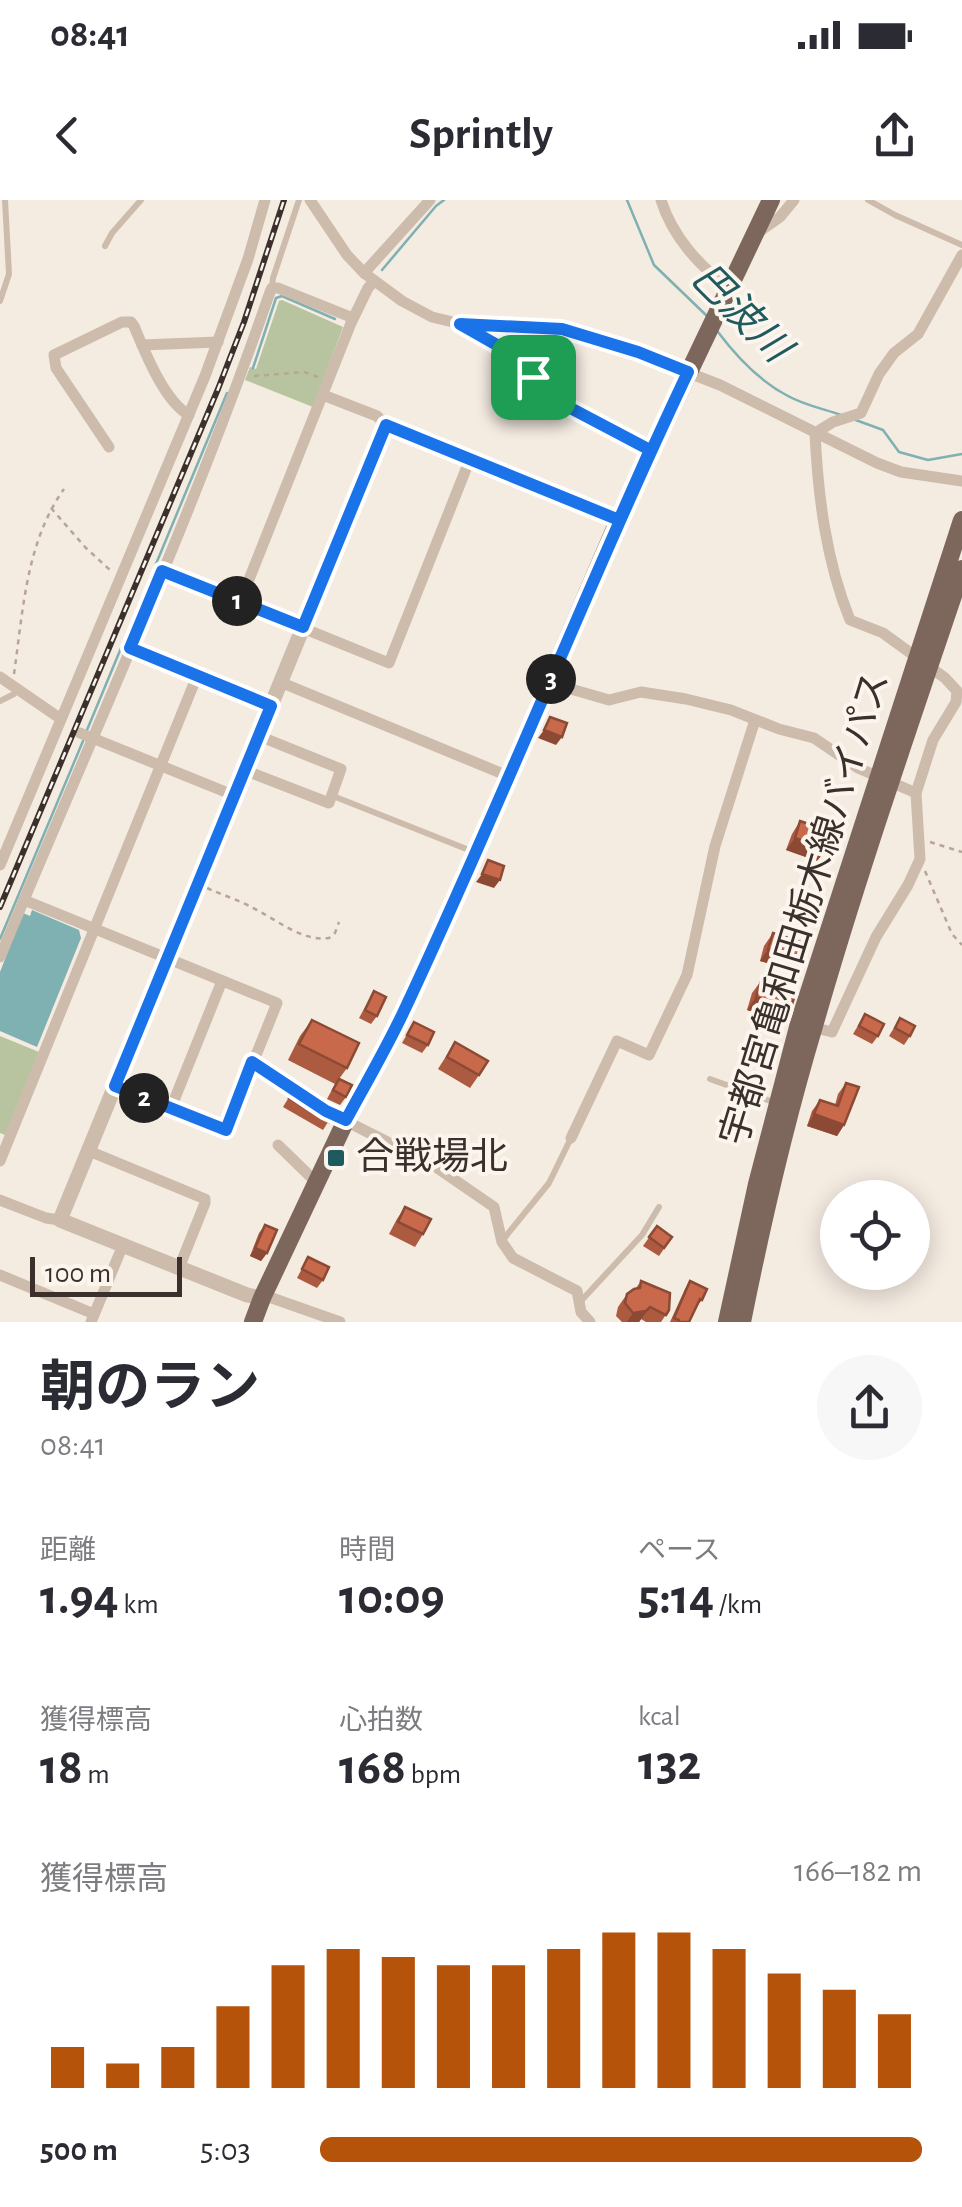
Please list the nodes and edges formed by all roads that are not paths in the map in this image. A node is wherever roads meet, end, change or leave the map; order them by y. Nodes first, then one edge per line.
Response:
1 (5, 200) edge
2 (141, 200) edge
3 (265, 200) edge
4 (298, 200) edge
5 (310, 200) edge
6 (430, 200) edge
7 (661, 200) edge
8 (771, 200) edge
9 (794, 200) edge
10 (868, 200) edge
11 (757, 233) junction
12 (962, 245) edge
13 (105, 246) dead end
14 (962, 255) edge
15 (369, 277) junction
16 (729, 287) junction
17 (272, 288) junction
18 (0, 301) edge
19 (353, 318) junction
20 (218, 342) junction
21 (142, 345) junction
22 (688, 372) junction
23 (324, 396) junction
24 (189, 414) junction
25 (386, 425) junction
26 (815, 433) junction
27 (109, 447) dead end
28 (470, 459) junction
29 (962, 481) edge
30 (619, 520) junction
31 (962, 520) edge
32 (962, 569) edge
33 (162, 571) junction
34 (240, 602) junction
35 (303, 627) junction
36 (130, 648) junction
37 (923, 663) junction
38 (196, 676) junction
39 (280, 682) junction
40 (9, 683) edge
41 (550, 683) junction
42 (0, 701) edge
43 (271, 706) junction
44 (755, 720) junction
45 (76, 729) junction
46 (259, 736) junction
47 (160, 767) junction
48 (244, 770) junction
49 (508, 776) junction
50 (884, 778) junction
51 (916, 793) junction
52 (234, 795) junction
53 (331, 795) junction
54 (476, 852) junction
55 (0, 865) edge
56 (24, 900) junction
57 (94, 929) junction
58 (0, 957) edge
59 (166, 959) junction
60 (222, 981) junction
61 (806, 1025) junction
62 (252, 1062) junction
63 (710, 1080) dead end
64 (115, 1086) junction
65 (777, 1103) junction
66 (171, 1108) junction
67 (346, 1120) junction
68 (571, 1138) joint
69 (278, 1145) dead end
70 (89, 1151) junction
71 (0, 1161) edge
72 (317, 1183) junction
73 (0, 1200) edge
74 (659, 1207) dead end
75 (60, 1220) junction
76 (502, 1242) junction
77 (123, 1245) junction
78 (179, 1268) junction
79 (0, 1275) edge
80 (262, 1298) junction
81 (579, 1302) junction
82 (92, 1318) edge
83 (253, 1322) edge
84 (340, 1322) edge
85 (590, 1322) edge
86 (728, 1322) edge
87 (742, 1322) edge

1 - 18 lane
2 - 13 lane
3 - 20 street
4 - 17 lane
5 - 15 street
6 - 15 street
7 - 16 street
8 - 11 main road
9 - 11 street
10 - 12 lane
11 - 16 main road
14 - 26 street
15 - 19 street
15 - 22 street
16 - 22 main road
17 - 19 street
17 - 33 street
19 - 23 street
20 - 21 street
20 - 24 street
21 - 24 street
21 - 27 street
22 - 26 street
22 - 30 main road
23 - 25 street
23 - 34 street
24 - 45 street
25 - 28 street
25 - 35 street
26 - 29 street
26 - 37 street
28 - 30 street
28 - 35 street
30 - 41 main road
31 - 37 main road, 宇都宮亀和田栃木線バイパス
32 - 37 main road, 宇都宮亀和田栃木線バイパス
33 - 34 street
33 - 36 street
34 - 35 street
35 - 39 street
36 - 38 street
36 - 45 street
37 - 50 main road, 宇都宮亀和田栃木線バイパス
37 - 51 street
38 - 43 street
38 - 47 street
39 - 43 street
39 - 49 street
40 - 42 lane
40 - 45 street
41 - 44 street
41 - 49 main road
43 - 46 street
44 - 50 street
44 - 68 street
45 - 47 street
45 - 55 street
45 - 56 street
46 - 48 street
46 - 53 street
47 - 52 street
47 - 57 street
48 - 52 street
48 - 53 street
49 - 54 main road
50 - 51 street
50 - 61 main road, 宇都宮亀和田栃木線バイパス
51 - 61 street
52 - 59 street
53 - 54 lane
54 - 67 main road
56 - 57 street
56 - 58 street
57 - 59 street
57 - 71 street
59 - 60 street
59 - 64 street
60 - 62 street
60 - 66 street
61 - 65 main road, 宇都宮亀和田栃木線バイパス
61 - 87 main road, 宇都宮亀和田栃木線バイパス
62 - 66 street
62 - 67 street
63 - 65 lane
64 - 66 street
64 - 70 street
65 - 86 main road, 宇都宮亀和田栃木線バイパス
67 - 72 main road
67 - 76 street
68 - 76 lane
69 - 72 street
70 - 75 street
70 - 78 street
72 - 80 main road
73 - 75 street
74 - 81 lane
75 - 77 street
76 - 81 street
77 - 78 street
77 - 82 street
78 - 80 street
79 - 82 street
80 - 83 main road
80 - 84 street
81 - 85 street

